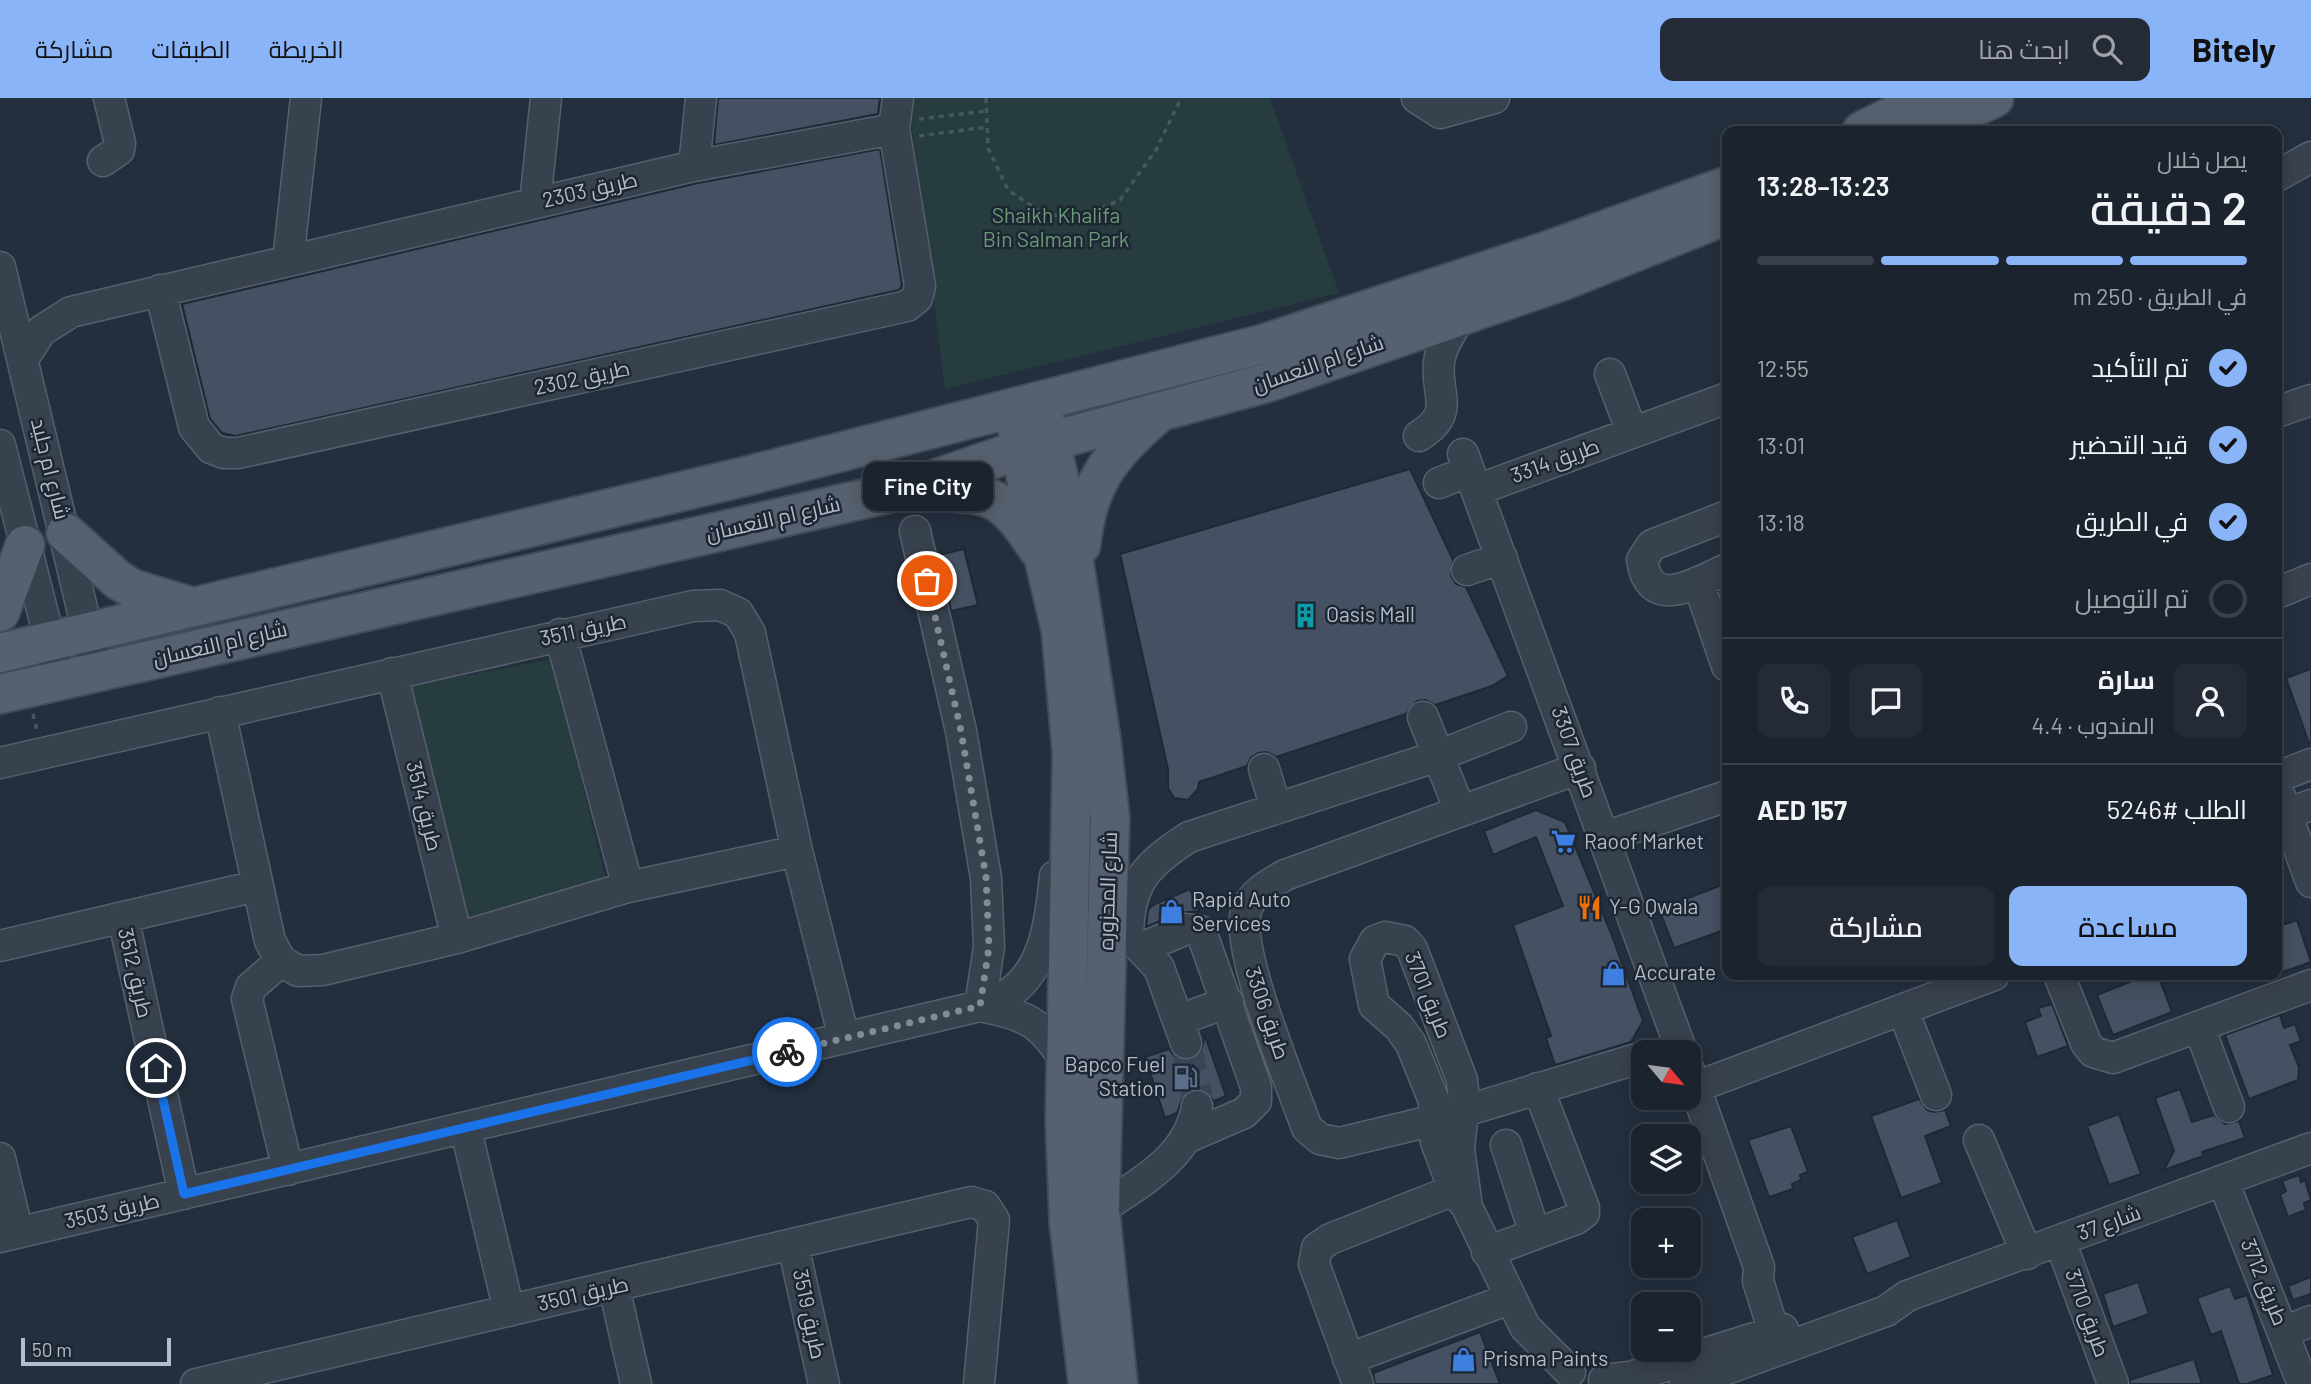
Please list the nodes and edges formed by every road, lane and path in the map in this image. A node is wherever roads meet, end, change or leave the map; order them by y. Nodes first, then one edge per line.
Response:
1 (109, 98) edge
2 (306, 98) edge
3 (546, 98) edge
4 (701, 98) edge
5 (986, 98) edge
6 (1181, 98) edge
7 (1417, 98) edge
8 (1494, 98) edge
9 (1929, 98) edge
10 (1994, 98) edge
11 (986, 111) junction
12 (896, 122) edge
13 (1872, 126) edge
14 (1934, 126) edge
15 (987, 127) junction
16 (2311, 157) edge
17 (103, 161) dead end
18 (694, 166) junction
19 (2282, 173) edge
20 (1722, 188) edge
21 (535, 203) junction
22 (1722, 217) edge
23 (288, 261) junction
24 (3, 278) edge
25 (160, 290) junction
26 (71, 312) junction
27 (1461, 316) junction
28 (23, 359) junction
29 (1611, 374) dead end
30 (1722, 400) edge
31 (2311, 400) edge
32 (1027, 406) junction
33 (2282, 410) edge
34 (1158, 414) junction
35 (1632, 432) junction
36 (1419, 436) dead end
37 (0, 445) edge
38 (1036, 446) junction
39 (1470, 472) junction
40 (1439, 483) dead end
41 (903, 490) junction
42 (1722, 518) edge
43 (915, 531) dead end
44 (66, 533) junction
45 (25, 545) junction
46 (1502, 558) junction
47 (1045, 560) junction
48 (1466, 570) dead end
49 (1722, 571) edge
50 (1698, 582) junction
51 (2310, 583) edge
52 (1077, 586) junction
53 (2282, 591) edge
54 (191, 606) junction
55 (0, 611) edge
56 (88, 630) junction
57 (560, 634) junction
58 (51, 640) junction
59 (1722, 652) edge
60 (0, 653) edge
61 (97, 671) junction
62 (392, 673) junction
63 (29, 688) edge
64 (220, 712) junction
65 (1423, 717) dead end
66 (1511, 727) dead end
67 (43, 753) junction
68 (1438, 756) junction
69 (0, 763) edge
70 (2311, 764) edge
71 (1580, 768) junction
72 (1264, 769) dead end
73 (2282, 774) edge
74 (1722, 798) edge
75 (2291, 802) edge
76 (1073, 803) junction
77 (1276, 808) junction
78 (1460, 811) junction
79 (1605, 837) junction
80 (797, 851) junction
81 (2311, 882) edge
82 (256, 886) junction
83 (628, 887) junction
84 (123, 917) junction
85 (1126, 934) junction
86 (457, 938) junction
87 (0, 946) edge
88 (989, 947) junction
89 (281, 961) junction
90 (1028, 973) junction
91 (1981, 980) edge
92 (2061, 980) edge
93 (2311, 985) edge
94 (1228, 1002) junction
95 (980, 1006) junction
96 (1903, 1010) junction
97 (2199, 1027) junction
98 (844, 1038) junction
99 (1675, 1040) edge
100 (1701, 1057) edge
101 (1065, 1061) junction
102 (1631, 1061) edge
103 (1538, 1088) junction
104 (1936, 1095) dead end
105 (1197, 1106) tunnel mouth
106 (2229, 1107) dead end
107 (1700, 1110) edge
108 (1463, 1111) junction
109 (1435, 1120) junction
110 (466, 1130) junction
111 (1186, 1138) junction
112 (1979, 1140) dead end
113 (1506, 1145) dead end
114 (2311, 1148) edge
115 (0, 1158) edge
116 (288, 1170) junction
117 (2223, 1181) junction
118 (184, 1194) junction
119 (1461, 1199) junction
120 (1100, 1210) junction
121 (1535, 1234) junction
122 (9, 1235) edge
123 (2060, 1241) junction
124 (793, 1245) junction
125 (1487, 1252) junction
126 (2027, 1254) junction
127 (1759, 1267) junction
128 (614, 1287) junction
129 (1763, 1296) junction
130 (1509, 1299) junction
131 (509, 1311) junction
132 (2297, 1327) edge
133 (1082, 1338) junction
134 (1784, 1338) junction
135 (1725, 1347) junction
136 (1353, 1371) edge
137 (282, 1374) edge
138 (1561, 1378) edge
139 (1606, 1382) edge
140 (2108, 1382) edge
141 (196, 1384) edge
142 (636, 1384) edge
143 (824, 1384) edge
144 (979, 1384) edge
145 (1069, 1384) edge
146 (1088, 1384) edge
147 (1118, 1384) edge
148 (1685, 1384) edge
149 (2303, 1384) edge

1 - 17 street
2 - 23 street
3 - 21 street
4 - 18 street
5 - 11 path
6 - 15 path
7 - 8 street
9 - 13 main road
10 - 14 main road
11 - 12 path
11 - 15 path
12 - 15 path
12 - 18 street, طريق 2303
12 - 25 street, طريق 2302
16 - 19 street
18 - 21 street, طريق 2303
20 - 32 main road, شارع ام النعسان
21 - 23 street, طريق 2303
22 - 27 main road, شارع ام النعسان
23 - 25 street, طريق 2303
24 - 26 street, طريق 2303
24 - 28 street, شارع ام جليد
25 - 26 street, طريق 2303
26 - 28 street, طريق 2303
27 - 34 main road, شارع ام النعسان
27 - 36 street
28 - 44 street, شارع ام جليد
29 - 35 street
30 - 35 street, طريق 3314
31 - 33 street
32 - 38 main road, شارع المحزوره
32 - 54 main road, شارع ام النعسان
34 - 38 main road, شارع ام النعسان
34 - 52 main road
35 - 39 street, طريق 3314
37 - 45 street, شارع ام جليد
38 - 41 main road, شارع ام النعسان
38 - 47 main road, شارع المحزوره
38 - 52 main road, شارع المحزوره
39 - 40 street, طريق 3314
39 - 46 street, طريق 3307
41 - 47 main road
41 - 61 main road, شارع ام النعسان
42 - 50 street
43 - 88 street
44 - 54 main road
44 - 56 street, شارع ام جليد
45 - 55 main road
45 - 58 street, شارع ام جليد
46 - 48 street
46 - 71 street, طريق 3307
47 - 76 main road, شارع المحزوره
49 - 50 street
50 - 59 street
51 - 53 street
52 - 85 main road, شارع المحزوره
54 - 56 main road, شارع ام النعسان
56 - 58 main road, شارع ام النعسان
56 - 61 street, شارع ام جليد
57 - 62 street, طريق 3511
57 - 80 street, طريق 3511
57 - 83 street
58 - 60 main road, شارع ام النعسان
58 - 63 street, شارع ام جليد
61 - 63 main road, شارع ام النعسان
62 - 64 street, طريق 3511
62 - 86 street, طريق 3514
63 - 67 path
64 - 67 street, طريق 3511
64 - 82 street
65 - 68 street
66 - 68 street
67 - 69 street, طريق 3511
68 - 77 street
68 - 78 street
70 - 73 street
71 - 78 street, طريق 3306
71 - 79 street, طريق 3307
72 - 77 street
74 - 79 street
75 - 81 street
76 - 90 street
76 - 101 main road, شارع المحزوره
77 - 85 street
78 - 109 street, طريق 3306
79 - 99 street, طريق 3307
80 - 83 street
80 - 98 street, طريق 3511
82 - 84 street, طريق 3512
82 - 89 street
83 - 86 street
84 - 87 street, طريق 3512
84 - 118 street, طريق 3512
85 - 94 street
85 - 94 street
85 - 120 main road, شارع المحزوره
86 - 89 street
88 - 90 street
88 - 95 street
89 - 116 street
90 - 95 street
91 - 96 street
92 - 97 street
93 - 97 street
94 - 111 street
95 - 98 street, طريق 3503
95 - 101 street
96 - 100 street
96 - 104 street
97 - 106 street
98 - 110 street, طريق 3503
101 - 133 main road, شارع المحزوره
102 - 103 street, طريق 3306
103 - 108 street, طريق 3306
103 - 121 street
105 - 111 street
107 - 127 street, طريق 3307
108 - 109 street, طريق 3306
108 - 109 street, طريق 3701
108 - 119 street, طريق 3701
109 - 119 street, طريق 3701
110 - 116 street, طريق 3503
110 - 131 street
111 - 120 street
112 - 126 street
113 - 121 street
114 - 117 street, شارع 37
115 - 122 street
116 - 118 street, طريق 3503
117 - 123 street, شارع 37
117 - 132 street, طريق 3712
118 - 122 street, طريق 3503
119 - 125 street, طريق 3701
119 - 136 street
120 - 147 main road, شارع المحزوره
121 - 125 street
123 - 126 street, شارع 37
123 - 140 street, طريق 3710
124 - 128 street, طريق 3501
124 - 143 street, طريق 3519
124 - 144 street, طريق 3501
125 - 130 street, طريق 3701
126 - 134 street, شارع 37
127 - 129 street, طريق 3307
127 - 134 street, طريق 3307
128 - 131 street, طريق 3501
128 - 142 street
129 - 134 street, طريق 3307
129 - 135 street
130 - 136 street
130 - 138 street, طريق 3701
131 - 137 street, طريق 3501
132 - 149 street, طريق 3712
133 - 145 main road
133 - 146 main road, شارع المحزوره
134 - 135 street, شارع 37
134 - 148 street, شارع 37
135 - 139 street, شارع 37
137 - 141 street, طريق 3501
138 - 139 street

